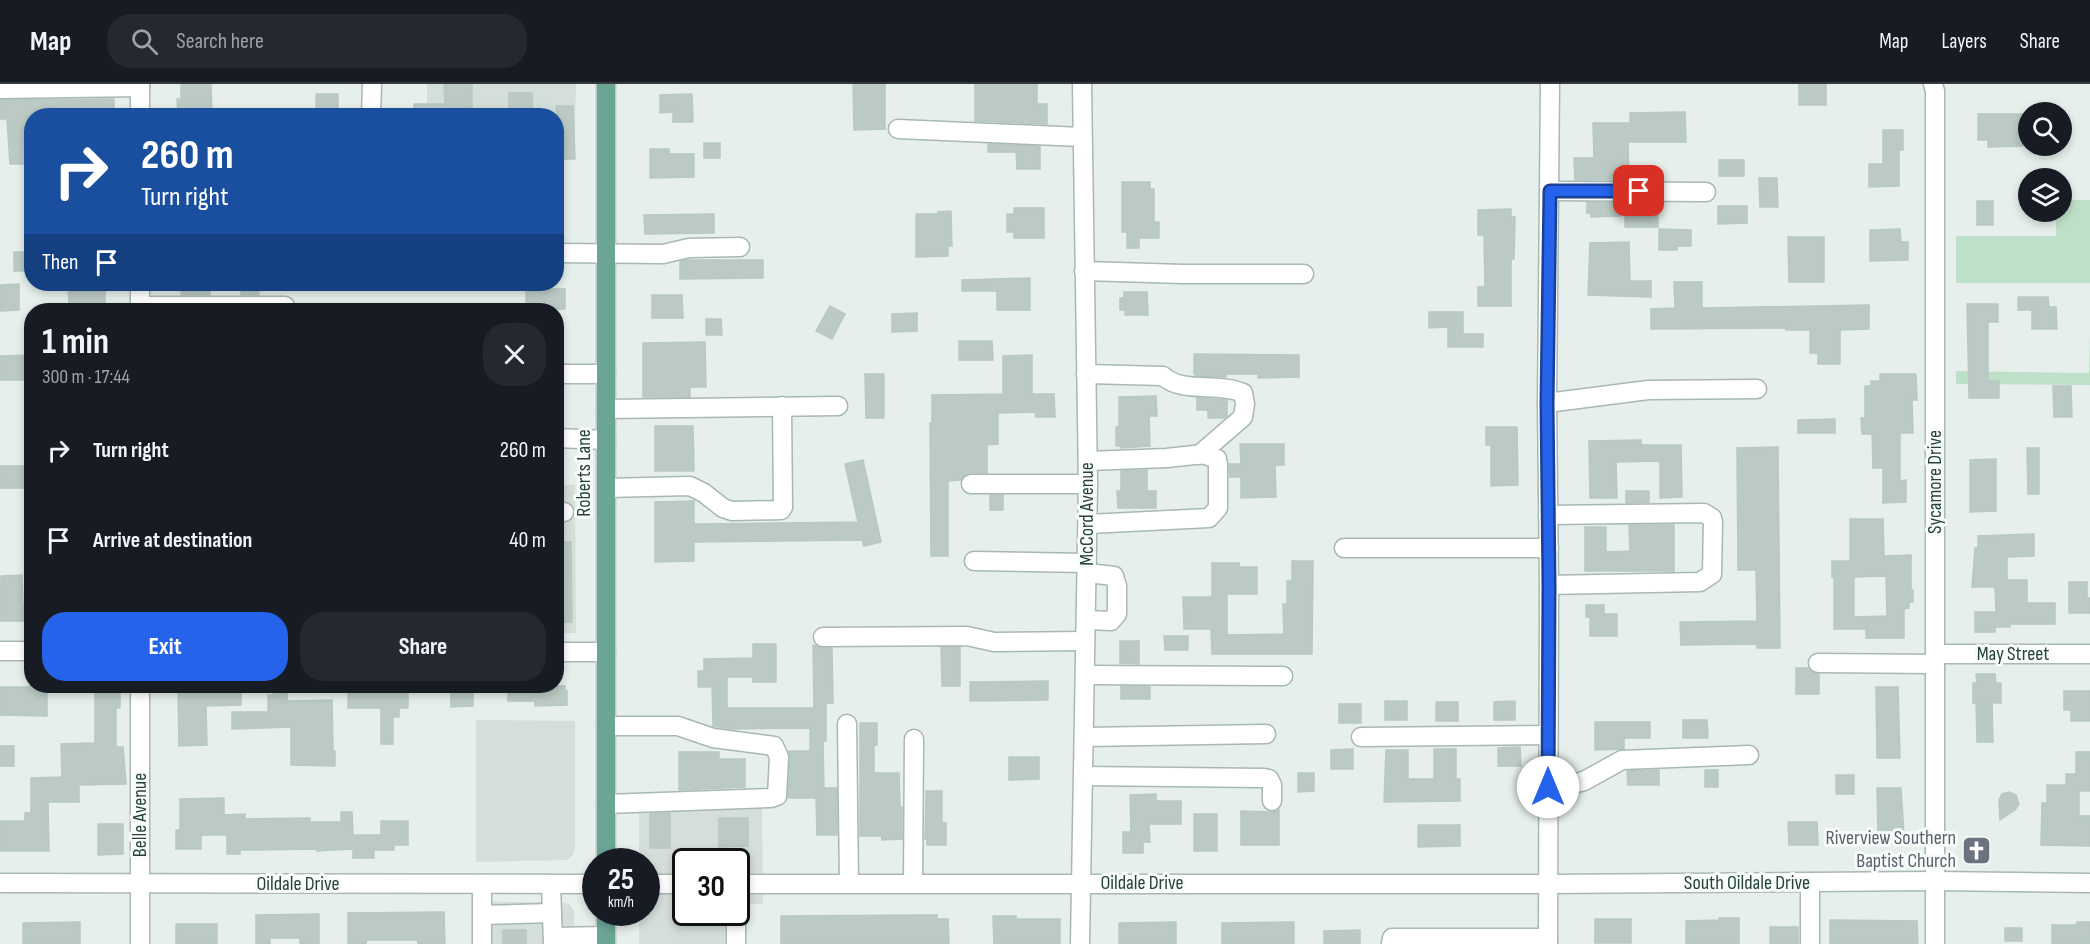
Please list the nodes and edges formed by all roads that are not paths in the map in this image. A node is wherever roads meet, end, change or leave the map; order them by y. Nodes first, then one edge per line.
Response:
1 (372, 84) edge
2 (606, 84) edge
3 (1082, 84) edge
4 (1550, 84) edge
5 (1933, 84) edge
6 (140, 86) edge
7 (0, 88) edge
8 (140, 108) edge
9 (371, 108) edge
10 (898, 129) dead end
11 (1082, 137) junction
12 (1550, 191) junction
13 (1706, 192) dead end
14 (740, 247) dead end
15 (564, 253) edge
16 (606, 253) junction
17 (1084, 271) junction
18 (1304, 274) dead end
19 (564, 374) edge
20 (606, 374) junction
21 (1086, 375) junction
22 (1757, 388) dead end
23 (1547, 403) junction
24 (783, 406) junction
25 (838, 406) dead end
26 (606, 409) junction
27 (564, 438) edge
28 (606, 440) junction
29 (1199, 454) junction
30 (1088, 461) junction
31 (971, 484) dead end
32 (1088, 484) junction
33 (606, 488) junction
34 (1548, 515) junction
35 (1088, 524) junction
36 (1344, 548) dead end
37 (1549, 548) junction
38 (974, 561) dead end
39 (1087, 568) junction
40 (1549, 585) junction
41 (1086, 620) junction
42 (823, 637) dead end
43 (1085, 641) junction
44 (0, 651) edge
45 (24, 651) edge
46 (564, 652) edge
47 (606, 652) junction
48 (2090, 654) edge
49 (1935, 659) junction
50 (1818, 663) dead end
51 (1085, 675) junction
52 (1283, 675) dead end
53 (140, 693) edge
54 (848, 724) dead end
55 (606, 726) junction
56 (1266, 734) dead end
57 (1548, 735) junction
58 (1084, 737) junction
59 (1362, 737) dead end
60 (914, 739) dead end
61 (1749, 755) dead end
62 (1083, 776) junction
63 (1548, 787) junction
64 (1272, 801) dead end
65 (606, 804) junction
66 (606, 848) edge
67 (1935, 881) junction
68 (1081, 882) junction
69 (1810, 882) junction
70 (0, 883) edge
71 (140, 883) junction
72 (849, 883) junction
73 (913, 883) junction
74 (2090, 883) edge
75 (482, 884) junction
76 (551, 884) junction
77 (582, 884) edge
78 (750, 884) edge
79 (1548, 884) junction
80 (552, 913) junction
81 (482, 915) junction
82 (736, 926) edge
83 (606, 940) edge
84 (553, 941) edge
85 (1436, 941) edge
86 (1548, 941) edge
87 (140, 944) edge
88 (482, 944) edge
89 (736, 944) edge
90 (1080, 944) edge
91 (1391, 944) edge
92 (1810, 944) edge
93 (1935, 944) edge

1 - 9 street
2 - 16 main road, Roberts Lane
3 - 11 street, McCord Avenue
4 - 12 street
5 - 49 street, Sycamore Drive
6 - 7 street
6 - 8 street
10 - 11 street
11 - 17 street, McCord Avenue
12 - 13 street
12 - 23 street
14 - 16 street
15 - 16 street
16 - 20 main road, Roberts Lane
17 - 18 street
17 - 21 street, McCord Avenue
19 - 20 street
20 - 26 main road, Roberts Lane
21 - 29 street
21 - 30 street, McCord Avenue
22 - 23 street
23 - 34 street
24 - 25 street
24 - 26 street
24 - 33 street
26 - 28 main road, Roberts Lane
27 - 28 street
28 - 33 main road, Roberts Lane
29 - 30 street
29 - 35 street
30 - 32 street, McCord Avenue
31 - 32 street
32 - 35 street, McCord Avenue
33 - 47 main road, Roberts Lane
34 - 37 street
34 - 40 street
35 - 39 street, McCord Avenue
36 - 37 street
37 - 40 street
38 - 39 street
39 - 41 street, McCord Avenue
39 - 41 street
40 - 57 street
41 - 43 street, McCord Avenue
42 - 43 street
43 - 51 street, McCord Avenue
44 - 45 street
46 - 47 street
47 - 55 main road, Roberts Lane
48 - 49 street, May Street
49 - 50 street, May Street
49 - 67 street, Sycamore Drive
51 - 52 street
51 - 58 street, McCord Avenue
53 - 71 street, Belle Avenue
54 - 72 street
55 - 65 main road, Roberts Lane
55 - 65 street
56 - 58 street
57 - 59 street
57 - 63 street
58 - 62 street, McCord Avenue
60 - 73 street
61 - 63 street
62 - 64 street
62 - 68 street, McCord Avenue
63 - 79 street
65 - 66 main road, Roberts Lane
67 - 69 street, South Oildale Drive
67 - 74 street, South Oildale Drive
67 - 93 street, Sycamore Drive
68 - 73 street, Oildale Drive
68 - 79 street, Oildale Drive
68 - 90 street, McCord Avenue
69 - 79 street, South Oildale Drive
69 - 92 street
70 - 71 street, Oildale Drive
71 - 75 street, Oildale Drive
71 - 87 street, Belle Avenue
72 - 73 street, Oildale Drive
72 - 78 street, Oildale Drive
75 - 76 street, Oildale Drive
75 - 81 street
76 - 77 street, Oildale Drive
76 - 80 street
79 - 86 street
80 - 81 street
80 - 84 street
81 - 88 street
82 - 89 street
83 - 84 street
85 - 86 street
85 - 91 street

